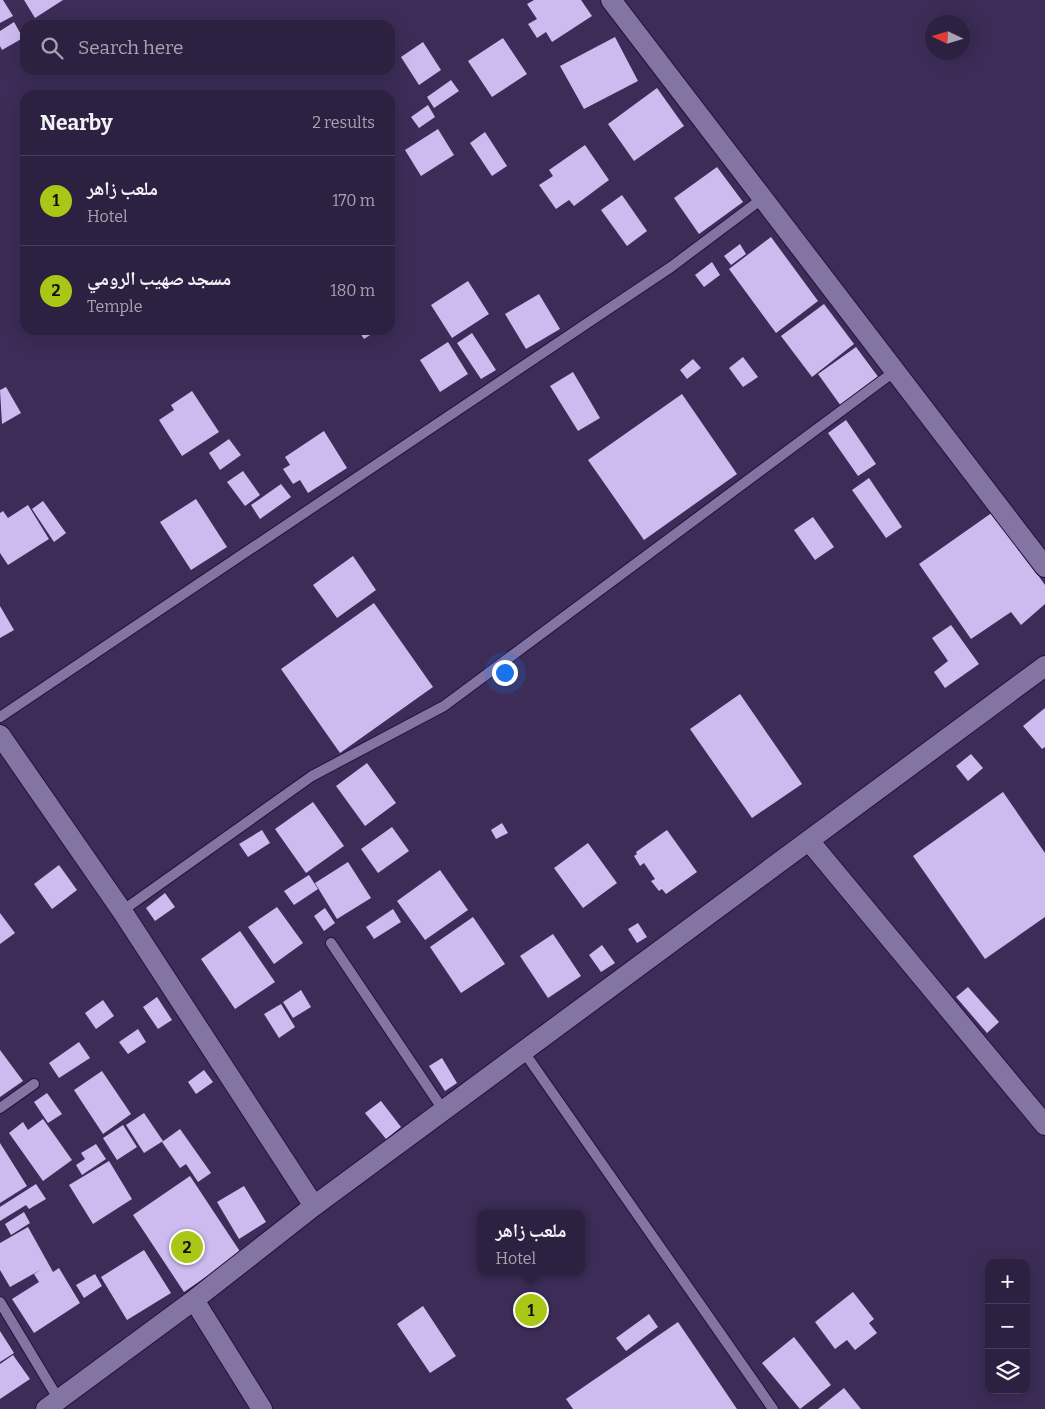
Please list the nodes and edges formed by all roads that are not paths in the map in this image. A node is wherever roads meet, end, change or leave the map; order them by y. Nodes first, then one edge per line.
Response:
1 (611, 0) edge
2 (763, 198) junction
3 (895, 371) junction
4 (1045, 567) edge
5 (1045, 666) edge
6 (0, 717) edge
7 (0, 735) edge
8 (810, 842) junction
9 (122, 911) junction
10 (331, 943) dead end
11 (524, 1052) junction
12 (34, 1084) dead end
13 (0, 1108) edge
14 (444, 1111) junction
15 (1045, 1125) edge
16 (314, 1206) junction
17 (194, 1300) junction
18 (0, 1302) edge
19 (52, 1405) edge
20 (262, 1409) edge
21 (772, 1409) edge

1 - 2 street
2 - 3 street
2 - 6 lane
3 - 4 street
3 - 9 lane
5 - 8 street
7 - 9 street
8 - 11 street
8 - 15 street
9 - 16 street
10 - 14 lane
11 - 14 street
11 - 21 lane
12 - 13 lane
14 - 16 street
16 - 17 street
17 - 19 street
17 - 20 street
18 - 19 lane

